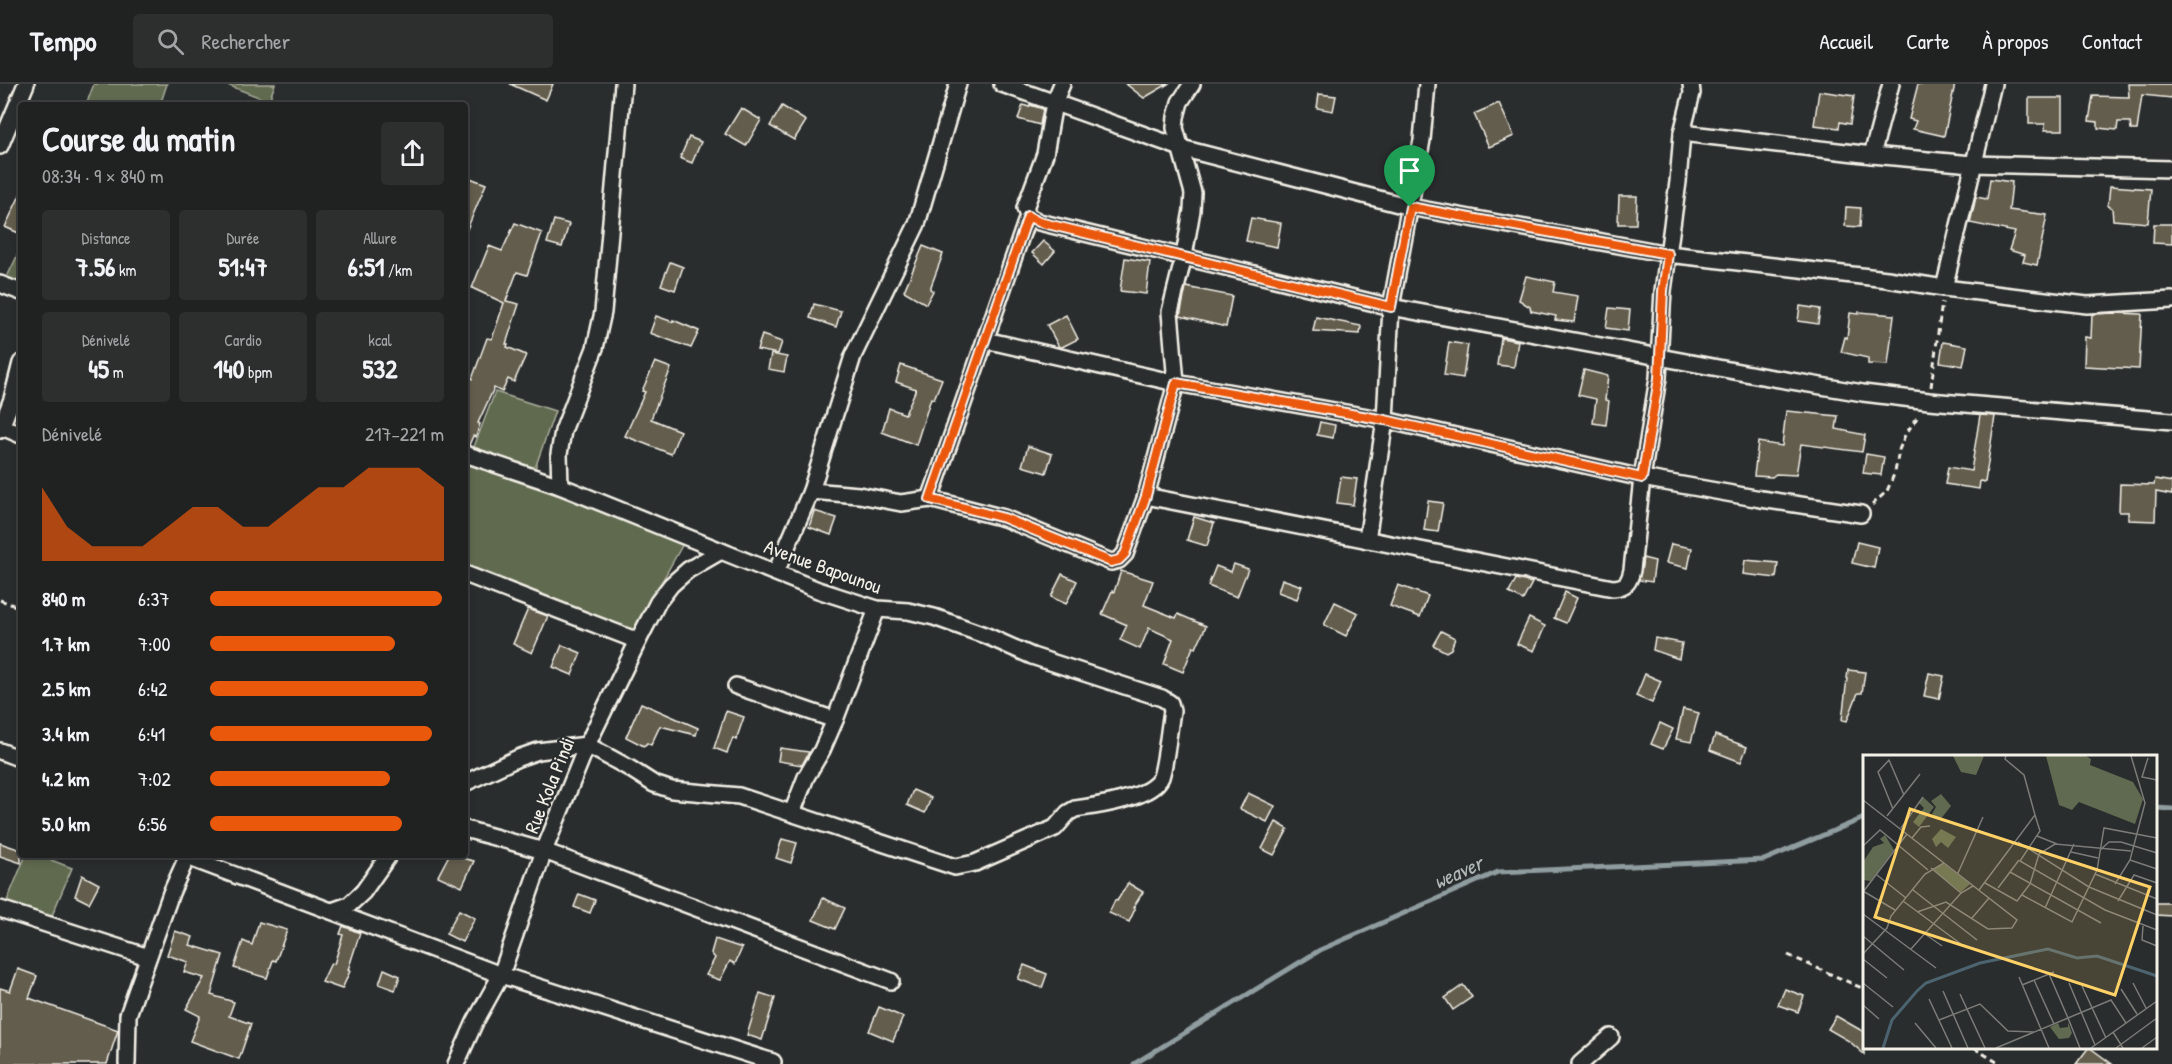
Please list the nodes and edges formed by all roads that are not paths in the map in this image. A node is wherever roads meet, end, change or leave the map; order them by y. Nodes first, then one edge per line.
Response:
1 (26, 84) edge
2 (623, 84) edge
3 (958, 84) edge
4 (1002, 84) edge
5 (1062, 84) edge
6 (1192, 84) edge
7 (1427, 84) edge
8 (1691, 84) edge
9 (1891, 84) edge
10 (1993, 84) edge
11 (18, 102) edge
12 (18, 103) edge
13 (1054, 103) junction
14 (1682, 133) junction
15 (0, 146) edge
16 (1181, 148) junction
17 (1872, 155) junction
18 (1972, 164) junction
19 (2172, 169) edge
20 (1410, 207) junction
21 (1028, 216) junction
22 (1668, 254) junction
23 (1184, 256) junction
24 (0, 284) edge
25 (1944, 288) junction
26 (18, 291) edge
27 (2172, 300) edge
28 (1391, 307) junction
29 (985, 340) junction
30 (1659, 356) junction
31 (18, 373) edge
32 (1176, 383) junction
33 (1385, 420) junction
34 (2172, 421) edge
35 (1, 428) edge
36 (18, 434) edge
37 (468, 455) edge
38 (1642, 478) junction
39 (560, 486) junction
40 (811, 491) junction
41 (1146, 496) junction
42 (930, 499) junction
43 (1861, 514) dead end
44 (1366, 540) junction
45 (721, 551) junction
46 (776, 573) junction
47 (468, 575) edge
48 (877, 609) junction
49 (638, 642) junction
50 (736, 686) dead end
51 (835, 720) junction
52 (587, 745) junction
53 (0, 751) edge
54 (18, 758) edge
55 (468, 782) edge
56 (792, 813) junction
57 (468, 830) edge
58 (544, 851) junction
59 (186, 858) edge
60 (192, 858) edge
61 (387, 858) edge
62 (0, 909) edge
63 (332, 911) junction
64 (148, 957) junction
65 (501, 975) junction
66 (891, 981) dead end
67 (1611, 1037) dead end
68 (774, 1062) dead end
69 (127, 1064) edge
70 (456, 1064) edge
71 (1580, 1064) edge

1 - 11 street
2 - 39 street
3 - 40 street
4 - 13 street
5 - 13 street
6 - 16 street
7 - 20 street
8 - 14 street
9 - 17 street
10 - 18 street
12 - 15 street
13 - 16 street
13 - 21 street
14 - 17 street
14 - 22 street
16 - 20 street
16 - 23 street
17 - 18 street
18 - 19 street
18 - 25 street
20 - 22 street
20 - 28 street
21 - 23 street
21 - 29 street
22 - 25 street
22 - 30 street
23 - 28 street
23 - 32 street
24 - 26 street
25 - 27 street
28 - 30 street
28 - 33 street
29 - 32 street
29 - 42 street
30 - 34 street
30 - 38 street
31 - 35 street
32 - 33 street
32 - 41 street
33 - 38 street
33 - 44 street
35 - 36 street
37 - 39 street, Avenue Bapounou
38 - 43 street
38 - 44 street
39 - 45 street, Avenue Bapounou
40 - 42 street
40 - 46 street
41 - 42 street
41 - 44 street
45 - 46 street, Avenue Bapounou
45 - 49 street, Rue Kola Pindi
46 - 48 street, Avenue Bapounou
47 - 49 street
48 - 51 street
48 - 56 street, Avenue Bapounou
49 - 52 street, Rue Kola Pindi
50 - 51 street
51 - 56 street
52 - 55 street
52 - 56 street
52 - 58 street, Rue Kola Pindi
53 - 54 street
57 - 58 street
58 - 65 street, Rue Kola Pindi
58 - 66 street
59 - 64 street
60 - 63 street
61 - 63 street
62 - 64 street
63 - 65 street
64 - 69 street
65 - 68 street
65 - 70 street, Rue Kola Pindi
67 - 71 street

